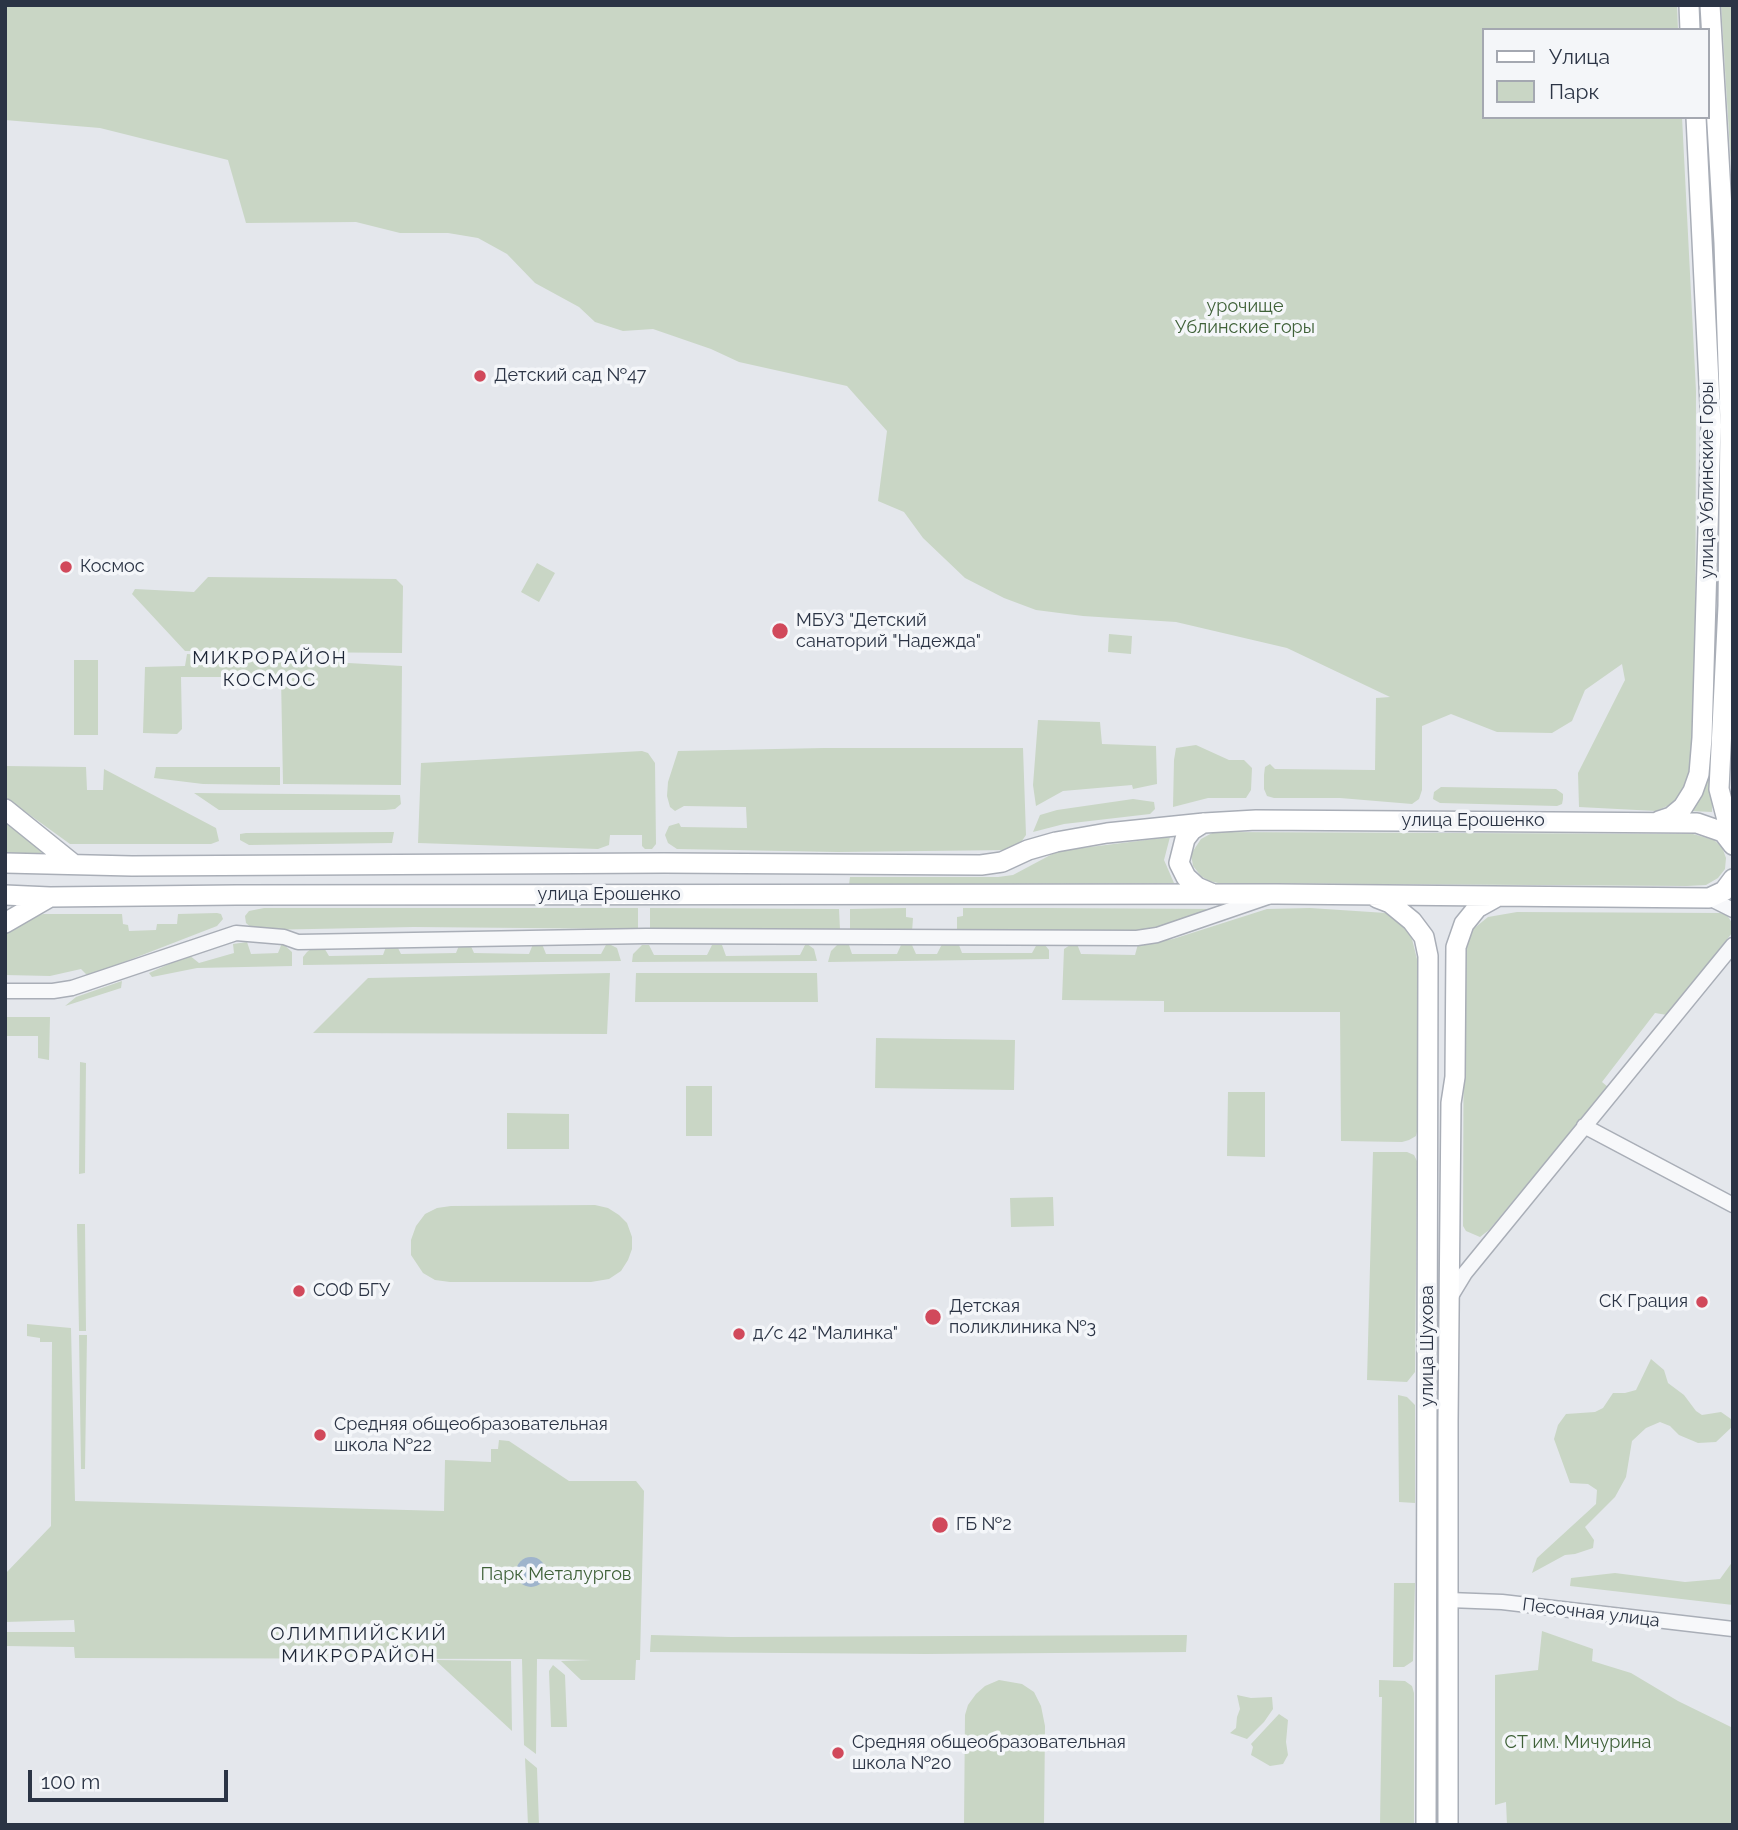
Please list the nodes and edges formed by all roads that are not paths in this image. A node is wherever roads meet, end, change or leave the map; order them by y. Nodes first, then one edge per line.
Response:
1 (1689, 5) edge
2 (1710, 5) edge
3 (1690, 28) edge
4 (1696, 119) edge
5 (5, 809) edge
6 (1204, 822) junction
7 (1655, 822) junction
8 (1733, 844) edge
9 (5, 863) edge
10 (72, 863) junction
11 (1733, 878) edge
12 (1276, 894) junction
13 (5, 895) edge
14 (1214, 895) junction
15 (70, 896) junction
16 (1370, 896) junction
17 (50, 897) junction
18 (1496, 898) junction
19 (1709, 898) junction
20 (1733, 898) edge
21 (1733, 910) edge
22 (5, 923) edge
23 (1733, 944) edge
24 (5, 991) edge
25 (1584, 1126) junction
26 (1733, 1205) edge
27 (1451, 1296) junction
28 (1426, 1599) junction
29 (1449, 1600) junction
30 (1733, 1629) edge
31 (1426, 1674) junction
32 (1448, 1675) junction
33 (1426, 1825) edge
34 (1448, 1825) edge

1 - 3 main road
2 - 8 main road, улица Ублинские Горы
4 - 7 main road, улица Ублинские Горы
5 - 10 main road
6 - 7 main road, улица Ерошенко
6 - 10 main road, улица Ерошенко
6 - 14 main road
7 - 8 main road, улица Ерошенко
9 - 10 main road, улица Ерошенко
10 - 15 main road
11 - 19 main road
12 - 14 main road, улица Ерошенко
12 - 16 main road, улица Ерошенко
12 - 24 street, улица Ерошенко
13 - 17 main road, улица Ерошенко
14 - 15 main road, улица Ерошенко
15 - 17 main road, улица Ерошенко
16 - 18 main road, улица Ерошенко
16 - 28 main road, улица Шухова
17 - 22 main road
18 - 19 main road, улица Ерошенко
18 - 27 main road, улица Шухова
19 - 20 street, улица Ерошенко
19 - 21 street, улица Ерошенко
23 - 25 street
25 - 26 street
25 - 27 street
27 - 29 main road, улица Шухова
28 - 29 main road
28 - 31 main road, улица Шухова
29 - 30 street, Песочная улица
29 - 32 main road, улица Шухова
31 - 32 main road
31 - 33 main road, улица Шухова
32 - 34 main road, улица Шухова

